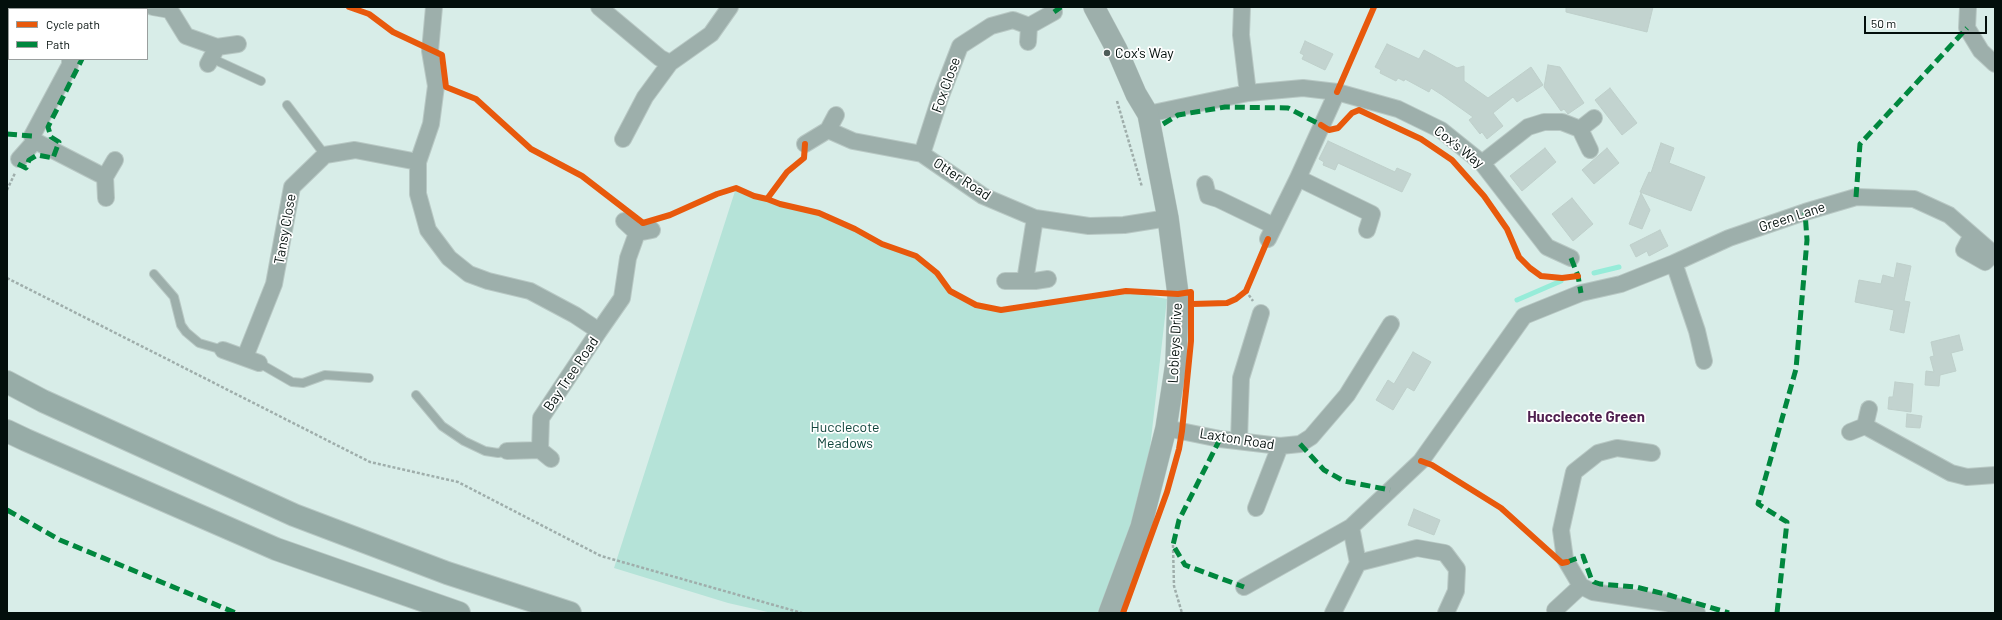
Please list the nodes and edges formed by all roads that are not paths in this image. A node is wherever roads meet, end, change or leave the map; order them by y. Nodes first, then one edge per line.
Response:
1 (153, 7) edge
2 (434, 7) edge
3 (599, 7) edge
4 (730, 7) edge
5 (1094, 7) edge
6 (1242, 7) edge
7 (1968, 7) edge
8 (171, 8) edge
9 (1054, 12) dead end
10 (1029, 26) junction
11 (1028, 42) dead end
12 (238, 44) dead end
13 (212, 56) junction
14 (70, 60) edge
15 (670, 63) junction
16 (1995, 64) edge
17 (261, 81) dead end
18 (1337, 92) junction
19 (1248, 93) junction
20 (287, 105) dead end
21 (1148, 114) junction
22 (836, 115) dead end
23 (1594, 118) dead end
24 (1580, 129) junction
25 (828, 130) junction
26 (623, 139) dead end
27 (35, 141) junction
28 (805, 144) dead end
29 (1590, 150) dead end
30 (922, 154) junction
31 (325, 155) junction
32 (115, 160) dead end
33 (418, 162) junction
34 (1482, 163) junction
35 (18, 164) road end
36 (105, 177) junction
37 (1298, 178) junction
38 (1204, 184) dead end
39 (106, 198) dead end
40 (1035, 218) junction
41 (1168, 218) junction
42 (624, 221) dead end
43 (1367, 230) dead end
44 (1994, 253) edge
45 (1571, 258) dead end
46 (1674, 264) junction
47 (154, 274) dead end
48 (1048, 279) dead end
49 (1005, 281) dead end
50 (1025, 281) junction
51 (1261, 313) dead end
52 (1391, 324) dead end
53 (599, 331) junction
54 (223, 350) joint
55 (252, 360) junction
56 (1704, 361) dead end
57 (369, 378) dead end
58 (7, 382) edge
59 (416, 395) dead end
60 (1869, 409) dead end
61 (1866, 426) junction
62 (1166, 428) junction
63 (7, 430) edge
64 (1850, 432) dead end
65 (1240, 442) junction
66 (1280, 446) junction
67 (508, 452) joint
68 (1652, 453) dead end
69 (1995, 475) edge
70 (1256, 508) dead end
71 (1352, 527) junction
72 (1358, 563) junction
73 (1581, 586) junction
74 (1244, 587) dead end
75 (1555, 610) dead end
76 (459, 613) edge
77 (570, 613) edge
78 (1109, 613) edge
79 (1333, 613) edge
80 (1446, 613) edge
81 (1697, 613) edge

1 - 8 street
2 - 33 street, Bay Tree Road
3 - 15 street
4 - 15 street
5 - 21 street, Lobleys Drive
6 - 19 street
7 - 16 street
8 - 13 street
9 - 10 street
10 - 11 street
10 - 30 street, Fox Close
12 - 13 street
13 - 17 lane
14 - 27 street
15 - 26 street
18 - 19 street, Cox's Way
18 - 34 street, Cox's Way
18 - 37 street
19 - 21 street, Cox's Way
20 - 31 lane
21 - 41 street, Lobleys Drive
22 - 25 street
23 - 24 street
24 - 29 street
24 - 34 street
25 - 28 street
25 - 30 street, Otter Road
27 - 35 street
27 - 36 street
30 - 40 street, Otter Road
31 - 33 street
31 - 55 street, Tansy Close
32 - 36 street
33 - 53 street, Bay Tree Road
34 - 45 street, Cox's Way
36 - 39 street
37 - 38 street
37 - 43 street
40 - 41 street, Otter Road
40 - 50 street
41 - 62 street, Lobleys Drive
42 - 53 street
44 - 46 street, Green Lane
46 - 56 street
46 - 71 street, Green Lane
47 - 54 lane
48 - 50 street
49 - 50 street
51 - 65 street
52 - 66 street, Laxton Road
53 - 67 street, Bay Tree Road
54 - 55 street
55 - 57 lane
58 - 77 highway
59 - 67 lane
60 - 61 street
61 - 64 street
61 - 69 street
62 - 65 street, Laxton Road
62 - 78 street, Lobleys Drive
63 - 76 highway
65 - 66 street, Laxton Road
66 - 70 street
68 - 73 street
71 - 72 street
71 - 74 street, Green Lane
72 - 79 street
72 - 80 street
73 - 75 street
73 - 81 street

